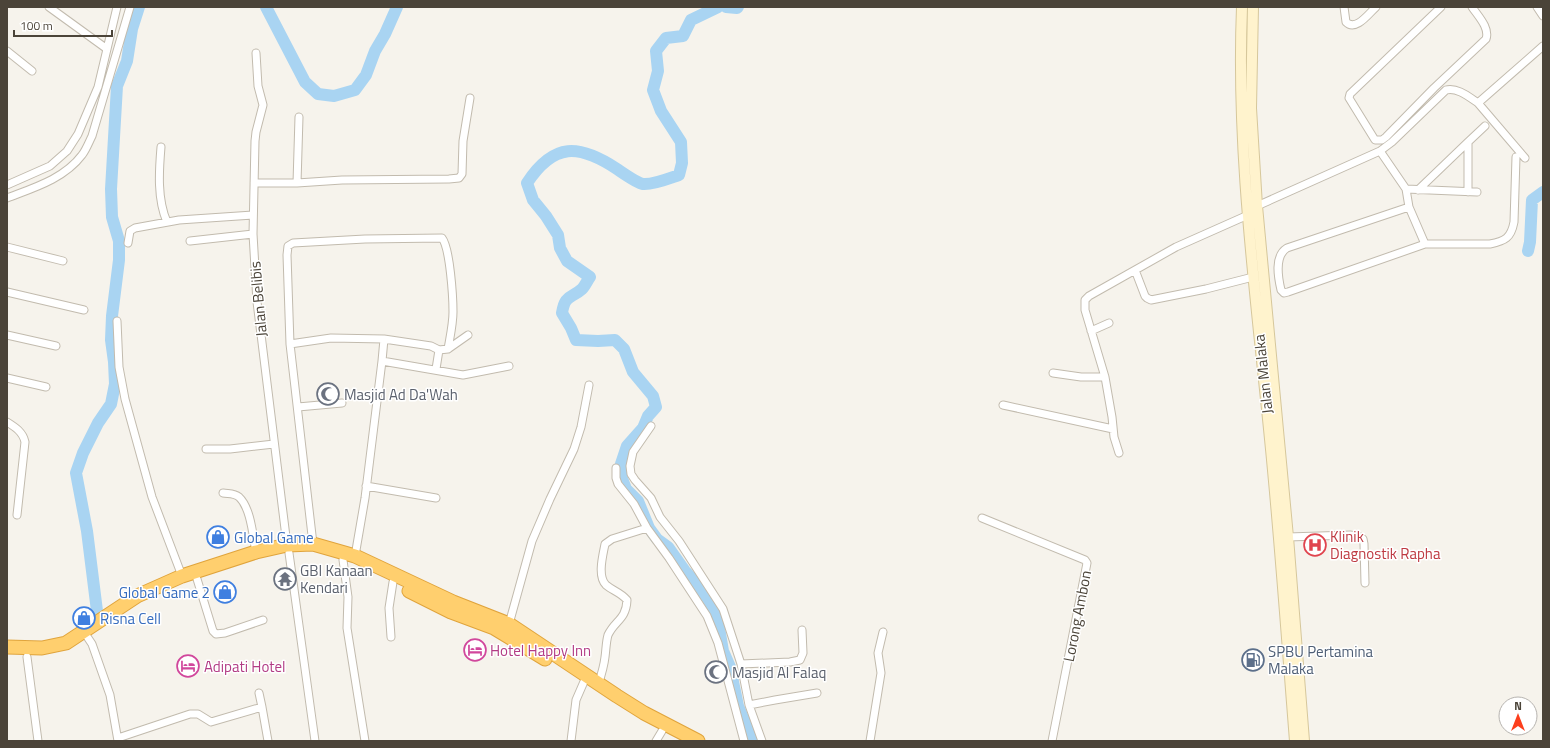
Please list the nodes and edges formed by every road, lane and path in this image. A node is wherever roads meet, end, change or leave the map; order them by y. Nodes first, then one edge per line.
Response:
1 (49, 7) edge
2 (117, 7) edge
3 (130, 7) edge
4 (1242, 7) edge
5 (1253, 7) edge
6 (1344, 7) edge
7 (1376, 7) edge
8 (1441, 7) edge
9 (1472, 7) edge
10 (1537, 7) edge
11 (1543, 16) edge
12 (1543, 46) edge
13 (107, 49) junction
14 (7, 51) edge
15 (256, 53) dead end
16 (32, 71) dead end
17 (470, 98) dead end
18 (1478, 103) junction
19 (299, 117) dead end
20 (1485, 126) dead end
21 (1468, 142) junction
22 (161, 147) dead end
23 (1380, 151) junction
24 (1516, 156) dead end
25 (1525, 158) dead end
26 (297, 183) junction
27 (254, 184) junction
28 (7, 185) edge
29 (1406, 189) junction
30 (1418, 190) junction
31 (1468, 192) junction
32 (1477, 192) dead end
33 (7, 198) edge
34 (1260, 205) junction
35 (1409, 207) junction
36 (253, 214) junction
37 (1248, 214) junction
38 (167, 222) junction
39 (253, 234) junction
40 (190, 241) dead end
41 (128, 242) dead end
42 (1425, 244) junction
43 (7, 248) edge
44 (63, 261) dead end
45 (1134, 270) junction
46 (1253, 277) junction
47 (7, 292) edge
48 (84, 310) dead end
49 (1262, 316) junction
50 (117, 321) dead end
51 (1109, 323) dead end
52 (1091, 331) junction
53 (7, 335) edge
54 (468, 335) dead end
55 (384, 340) junction
56 (290, 344) junction
57 (56, 346) dead end
58 (448, 349) junction
59 (438, 350) junction
60 (382, 361) junction
61 (509, 366) dead end
62 (436, 369) junction
63 (1053, 373) dead end
64 (1105, 377) junction
65 (7, 378) edge
66 (589, 385) dead end
67 (46, 387) dead end
68 (342, 403) dead end
69 (1003, 405) dead end
70 (298, 407) junction
71 (7, 422) edge
72 (651, 426) dead end
73 (1113, 430) junction
74 (274, 444) junction
75 (206, 449) dead end
76 (1119, 453) dead end
77 (616, 468) dead end
78 (366, 486) junction
79 (223, 493) dead end
80 (436, 498) dead end
81 (17, 515) dead end
82 (982, 518) dead end
83 (647, 528) junction
84 (1288, 537) junction
85 (313, 544) junction
86 (288, 549) junction
87 (256, 552) junction
88 (349, 558) junction
89 (235, 562) junction
90 (182, 576) junction
91 (197, 579) junction
92 (393, 582) junction
93 (1365, 583) dead end
94 (263, 620) dead end
95 (509, 624) junction
96 (802, 630) dead end
97 (883, 632) dead end
98 (86, 635) junction
99 (390, 637) dead end
100 (7, 647) edge
101 (7, 655) edge
102 (27, 656) junction
103 (741, 664) junction
104 (584, 680) junction
105 (598, 685) junction
106 (259, 693) dead end
107 (817, 693) dead end
108 (749, 705) junction
109 (262, 707) junction
110 (659, 736) edge
111 (118, 739) edge
112 (38, 741) edge
113 (268, 741) edge
114 (315, 741) edge
115 (365, 741) edge
116 (571, 741) edge
117 (681, 741) edge
118 (698, 741) edge
119 (744, 741) edge
120 (762, 741) edge
121 (870, 741) edge
122 (1052, 741) edge
123 (1295, 741) edge
124 (1304, 741) edge

1 - 13 street
2 - 13 street
3 - 33 street
4 - 37 street, Jalan Malaka
5 - 34 street, Jalan Malaka
6 - 7 street
8 - 9 street
10 - 11 street
12 - 18 street
13 - 28 street
14 - 16 street
15 - 27 street, Jalan Belibis
17 - 26 street
18 - 23 street
18 - 25 street
19 - 26 street
20 - 21 street
21 - 30 street
21 - 31 street
22 - 38 street
23 - 29 street
23 - 34 street
24 - 42 street
26 - 27 street
27 - 36 street, Jalan Belibis
29 - 30 street
29 - 35 street
30 - 31 street
31 - 32 street
34 - 49 street, Jalan Malaka
35 - 42 street
35 - 42 street
36 - 38 street
36 - 39 street, Jalan Belibis
37 - 45 street
37 - 46 street, Jalan Malaka
38 - 41 street
39 - 40 street
39 - 74 street, Jalan Belibis
43 - 44 street
45 - 46 street
45 - 52 street
46 - 49 street, Jalan Malaka
47 - 48 street
49 - 84 street, Jalan Malaka
49 - 123 street, Jalan Malaka
50 - 90 street
51 - 52 street
52 - 64 street
53 - 57 street
54 - 58 street
55 - 56 street
55 - 59 street
55 - 60 street
56 - 58 street
56 - 70 street
58 - 59 street
59 - 62 street
60 - 62 street
60 - 78 street
61 - 62 street
63 - 64 street
64 - 73 street
65 - 67 street
66 - 95 street
68 - 70 street
69 - 73 street
70 - 85 street
71 - 81 street
72 - 103 street
73 - 76 street
74 - 75 street
74 - 86 street, Jalan Belibis
77 - 83 street
78 - 80 street
78 - 88 street
79 - 87 street
82 - 122 street, Lorong Ambon
83 - 105 street
83 - 119 street
84 - 93 street
84 - 124 street, Jalan Malaka
85 - 86 highway
85 - 88 highway
86 - 87 highway
86 - 88 highway
86 - 89 highway
86 - 114 street, Jalan Belibis
87 - 89 highway
88 - 92 highway
88 - 95 highway
88 - 115 street
89 - 90 highway
89 - 91 highway
90 - 98 highway
91 - 94 street
91 - 98 highway
92 - 99 street
92 - 104 highway
95 - 104 highway
96 - 103 street
97 - 121 street
98 - 100 highway
98 - 102 highway
98 - 111 street
101 - 102 highway
102 - 112 street
103 - 108 street
104 - 105 highway
104 - 110 highway
104 - 116 street
105 - 118 highway
106 - 109 street
107 - 108 street
108 - 120 street
109 - 111 street
109 - 113 street
110 - 117 highway

